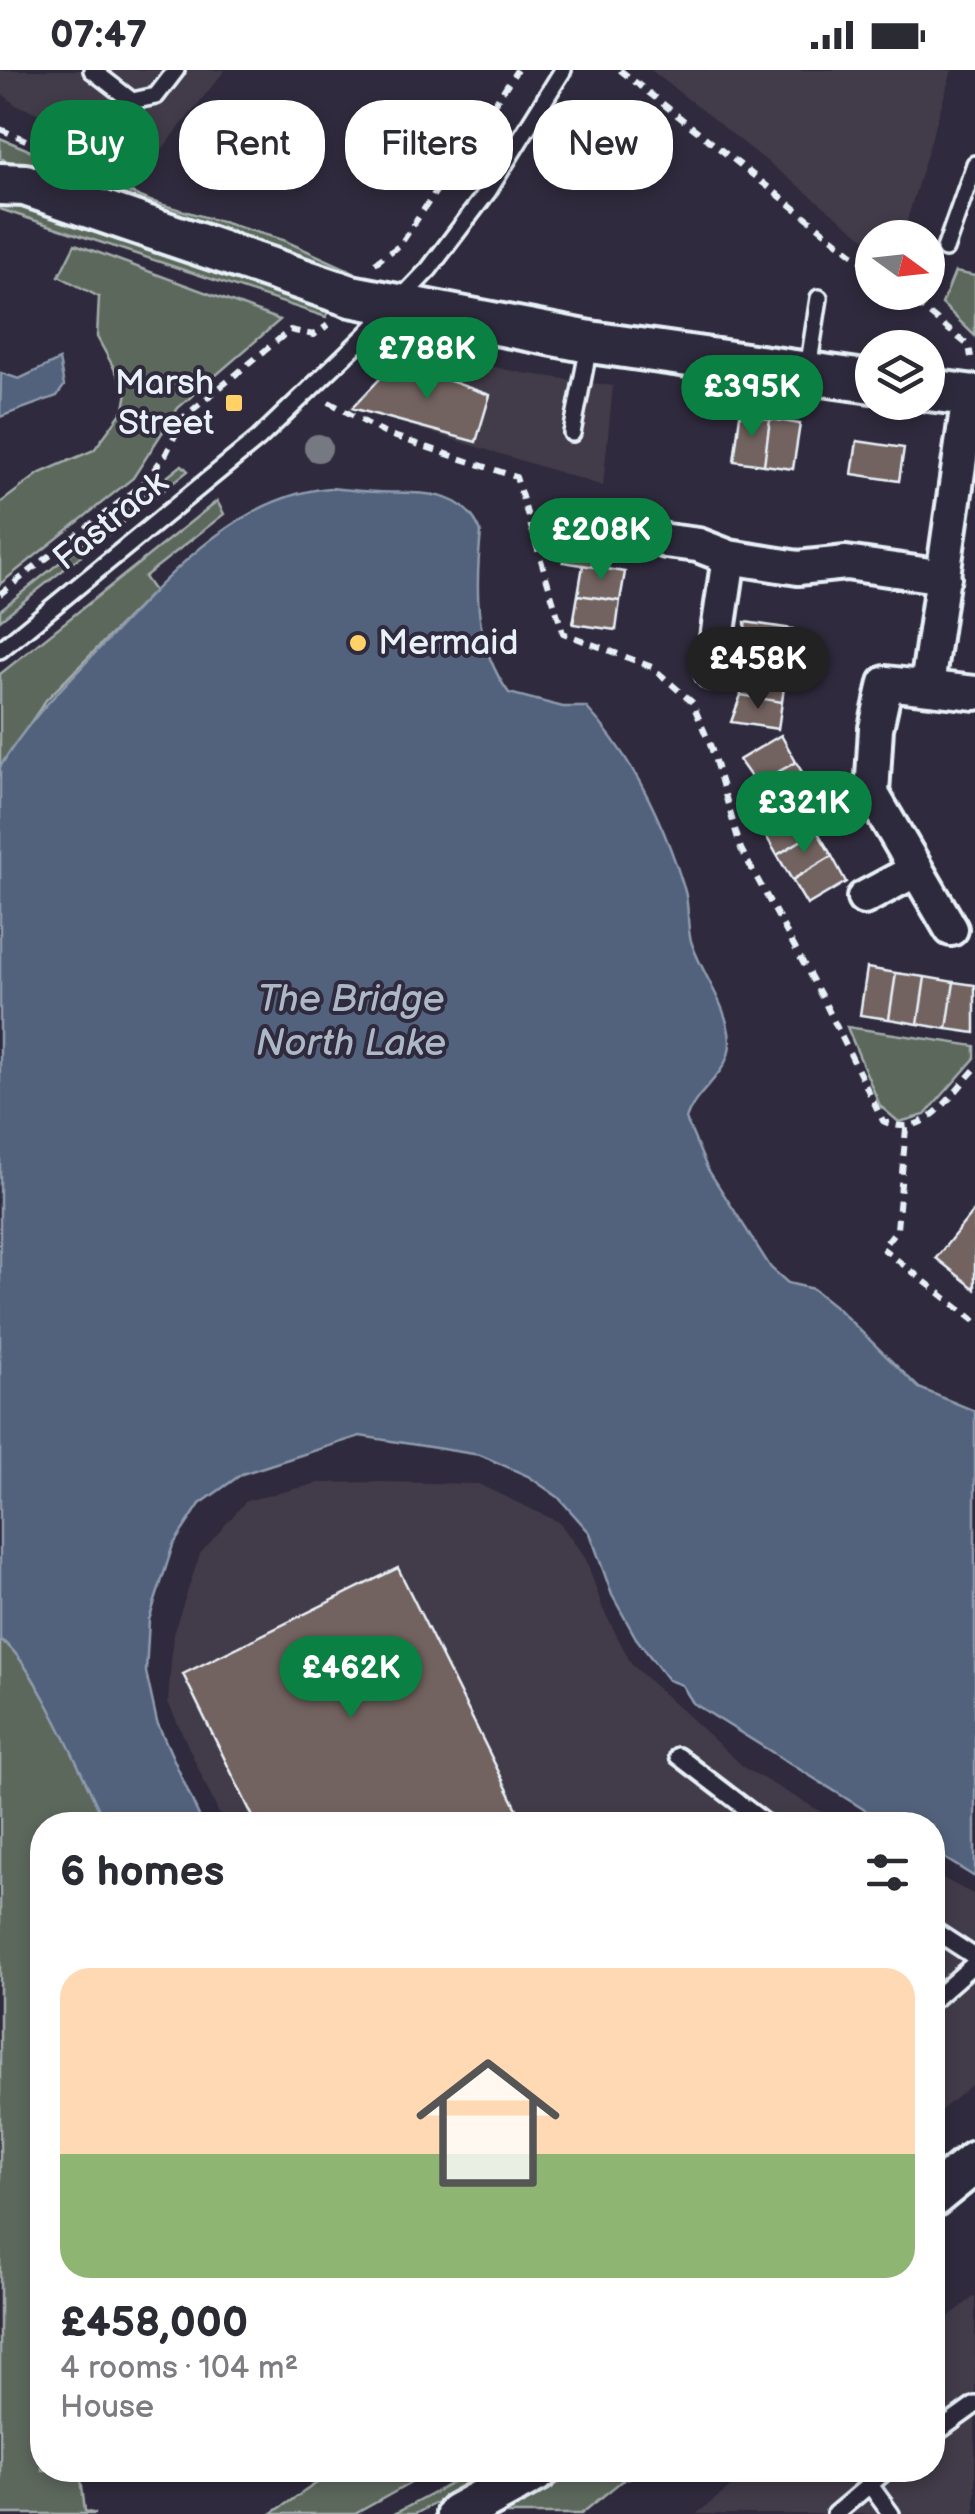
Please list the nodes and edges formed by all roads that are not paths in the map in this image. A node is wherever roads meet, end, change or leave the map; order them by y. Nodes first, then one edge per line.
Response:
1 (92, 70) edge
2 (176, 70) edge
3 (564, 70) edge
4 (975, 164) edge
5 (8, 179) edge
6 (946, 249) dead end
7 (819, 298) dead end
8 (392, 305) junction
9 (590, 342) junction
10 (808, 373) junction
11 (855, 380) edge
12 (973, 383) edge
13 (945, 387) edge
14 (572, 433) dead end
15 (666, 541) dead end
16 (729, 557) junction
17 (944, 577) junction
18 (0, 650) edge
19 (712, 672) dead end
20 (928, 686) junction
21 (975, 692) edge
22 (916, 870) junction
23 (864, 898) dead end
24 (951, 929) dead end
25 (678, 1756) dead end
26 (751, 1812) edge
27 (945, 1939) edge
28 (975, 1960) edge
29 (945, 1989) edge
30 (975, 2162) edge
31 (945, 2186) edge
32 (975, 2405) edge
33 (945, 2427) edge
34 (516, 2482) edge
35 (873, 2482) edge
36 (870, 2485) junction
37 (457, 2514) edge
38 (835, 2514) edge
39 (891, 2514) edge

1 - 2 lane
3 - 8 lane, Fastrack
4 - 6 lane
5 - 8 street
7 - 10 lane
8 - 9 street
8 - 18 lane, Fastrack
9 - 10 street
9 - 14 lane
10 - 11 street
12 - 13 street
12 - 17 street
15 - 16 street
16 - 17 street
16 - 19 street
17 - 20 street
20 - 21 street
20 - 22 street
22 - 23 street
22 - 24 street
25 - 26 lane
27 - 28 lane
28 - 29 lane
30 - 31 street
32 - 33 lane
34 - 37 street
35 - 36 lane
36 - 38 lane
36 - 39 lane

